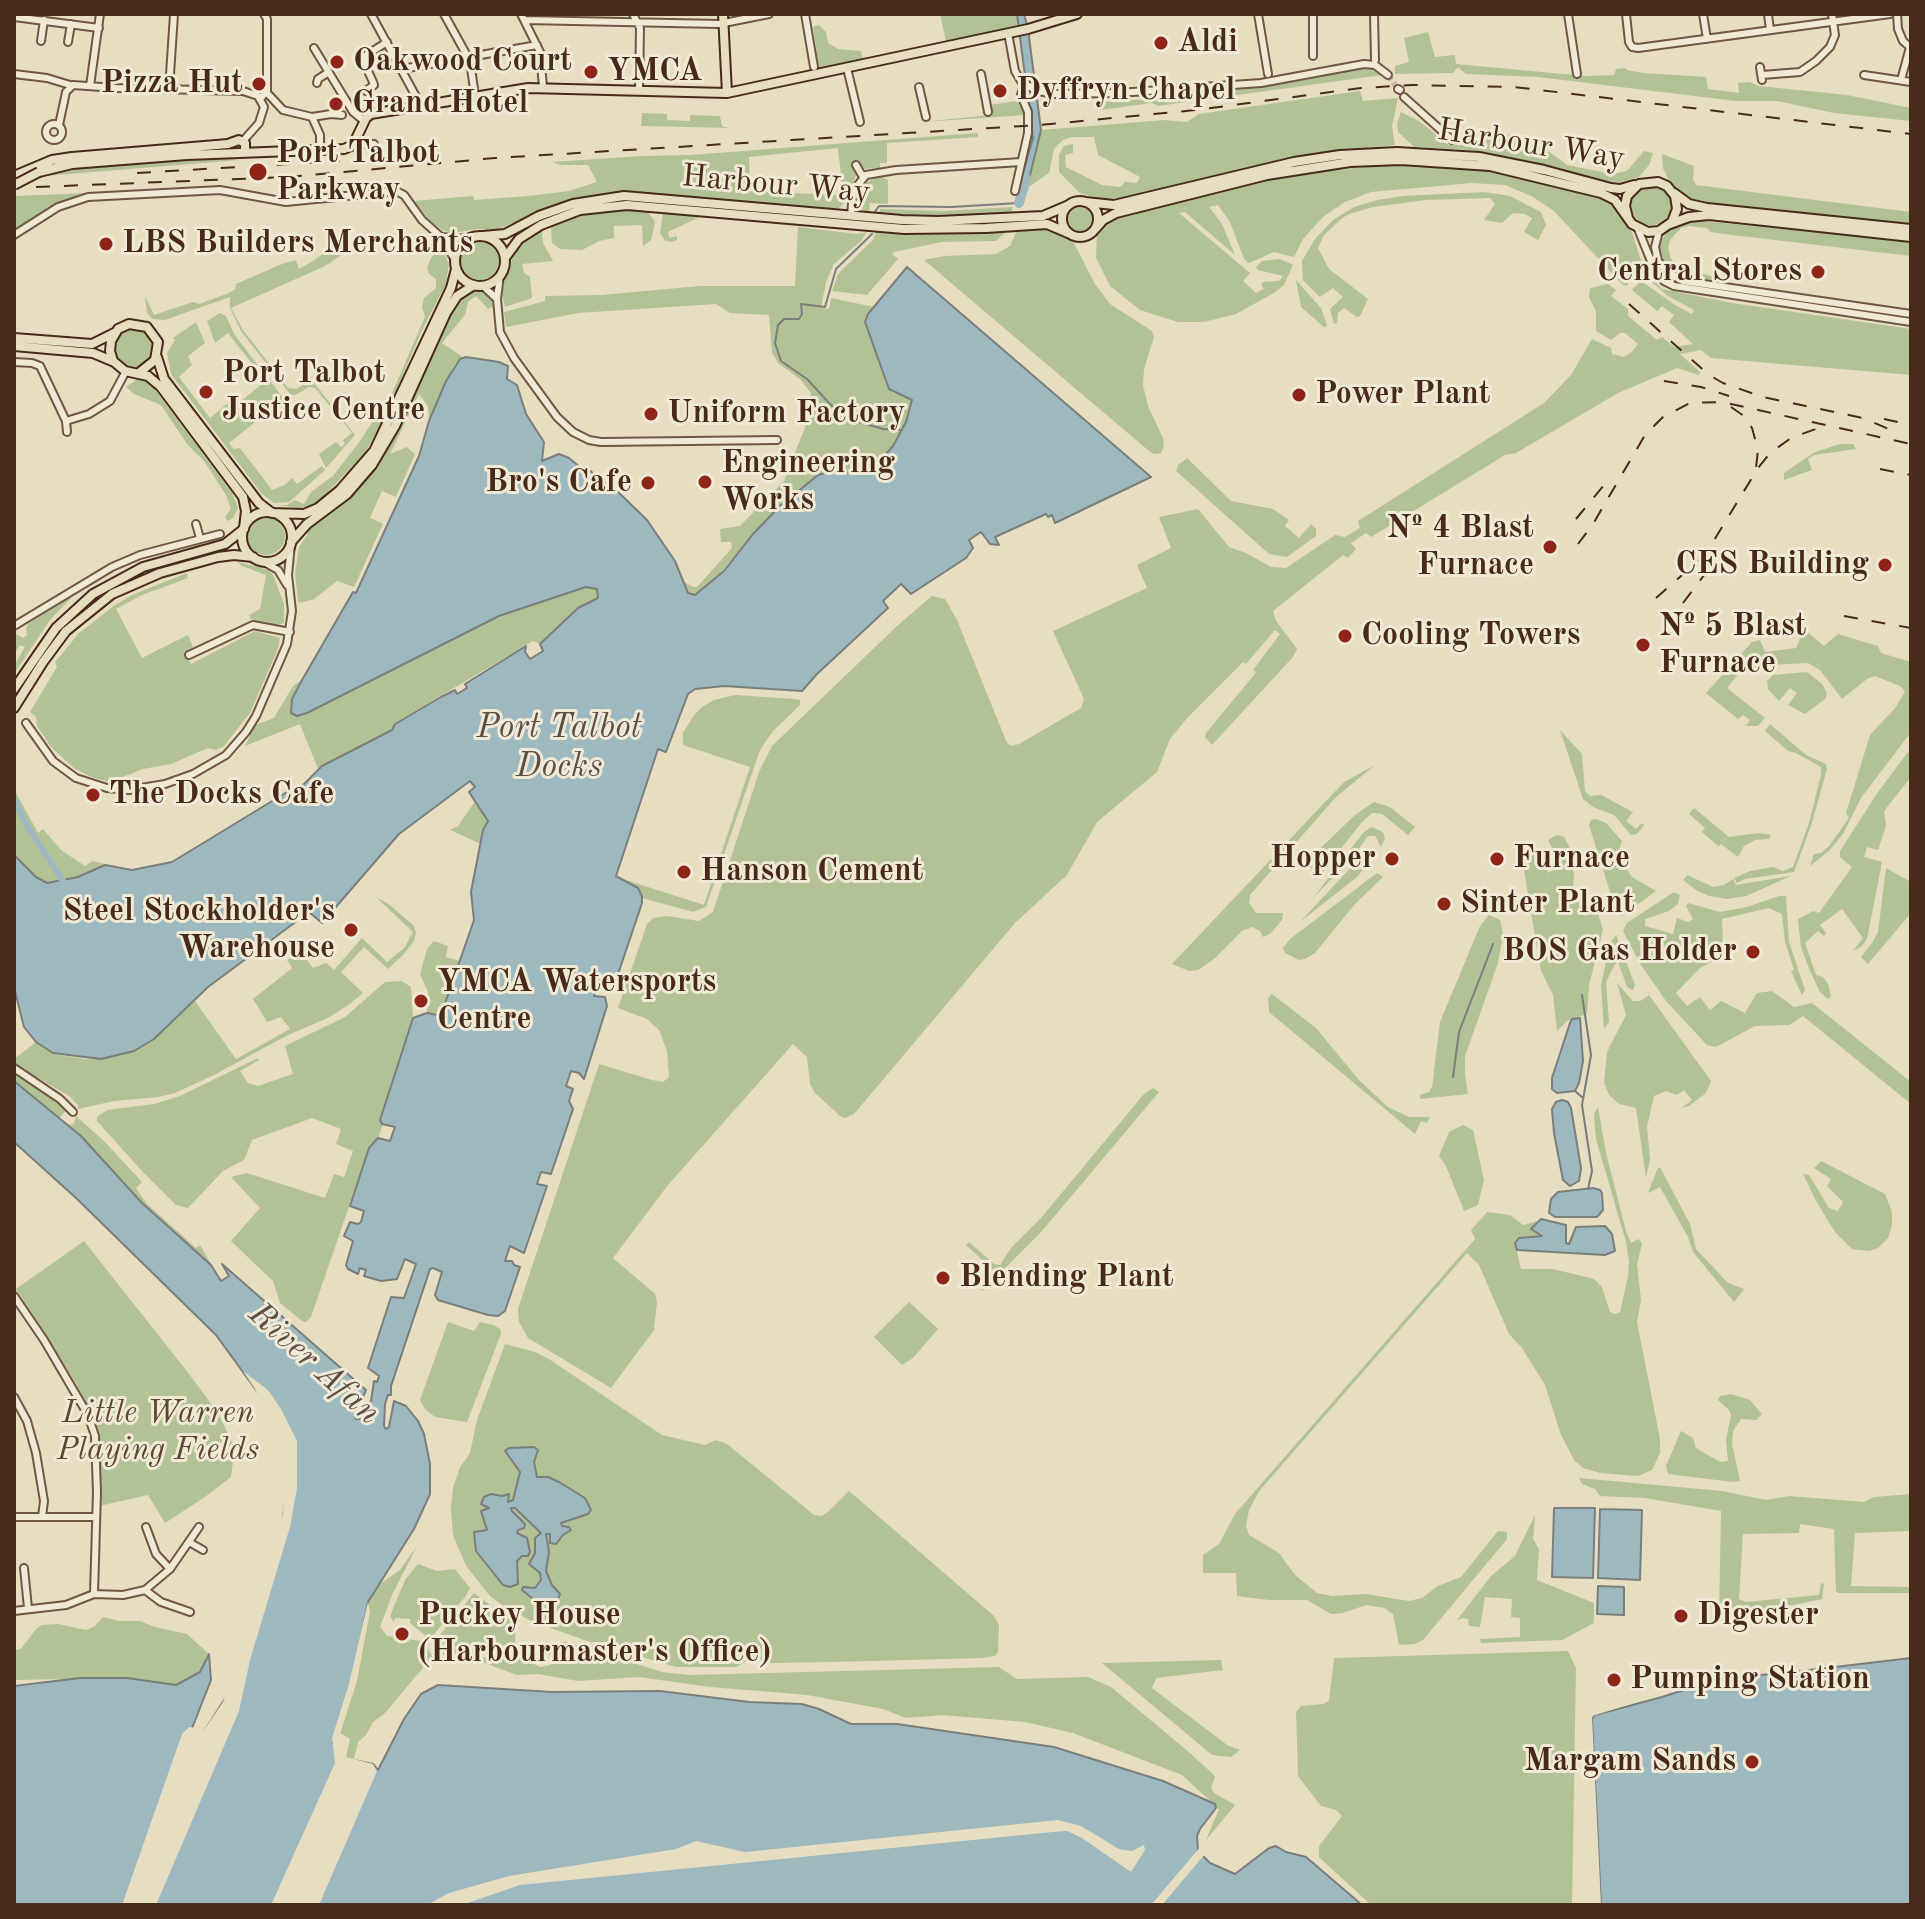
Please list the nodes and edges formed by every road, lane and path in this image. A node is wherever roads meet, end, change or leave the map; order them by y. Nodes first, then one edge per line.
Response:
1 (100, 14) edge
2 (174, 14) edge
3 (371, 14) edge
4 (633, 14) edge
5 (769, 14) edge
6 (805, 14) edge
7 (1077, 14) edge
8 (1258, 14) edge
9 (1313, 14) edge
10 (1374, 14) edge
11 (1568, 14) edge
12 (1626, 14) edge
13 (1703, 14) edge
14 (1768, 14) edge
15 (1890, 14) edge
16 (1897, 14) edge
17 (446, 15) edge
18 (16, 17) edge
19 (265, 17) edge
20 (523, 17) edge
21 (1832, 18) edge
22 (723, 19) edge
23 (44, 20) junction
24 (638, 22) junction
25 (71, 24) junction
26 (99, 28) junction
27 (16, 29) edge
28 (1770, 30) junction
29 (1008, 33) junction
30 (1707, 39) junction
31 (41, 41) dead end
32 (68, 42) dead end
33 (387, 42) junction
34 (537, 45) junction
35 (314, 48) dead end
36 (1910, 48) edge
37 (1313, 56) dead end
38 (468, 57) junction
39 (1374, 62) junction
40 (814, 67) dead end
41 (847, 68) junction
42 (402, 69) junction
43 (329, 72) junction
44 (14, 74) edge
45 (981, 74) dead end
46 (1268, 74) dead end
47 (1577, 74) dead end
48 (1761, 74) dead end
49 (1388, 75) tunnel mouth
50 (1868, 78) dead end
51 (1901, 80) junction
52 (1911, 82) edge
53 (317, 83) dead end
54 (70, 85) junction
55 (1025, 85) junction
56 (90, 86) junction
57 (543, 87) junction
58 (919, 87) dead end
59 (169, 90) junction
60 (366, 91) dead end
61 (639, 91) junction
62 (1401, 92) tunnel mouth
63 (727, 93) junction
64 (269, 95) dead end
65 (475, 96) junction
66 (260, 99) junction
67 (420, 104) junction
68 (267, 110) dead end
69 (283, 110) junction
70 (988, 112) dead end
71 (342, 115) dead end
72 (312, 117) junction
73 (926, 117) dead end
74 (364, 121) junction
75 (860, 122) dead end
76 (59, 125) dead end
77 (356, 140) junction
78 (1452, 140) dead end
79 (374, 144) dead end
80 (244, 146) junction
81 (320, 147) dead end
82 (1021, 162) junction
83 (856, 165) dead end
84 (38, 169) junction
85 (14, 176) edge
86 (863, 177) junction
87 (1639, 184) junction
88 (14, 185) edge
89 (1015, 191) dead end
90 (1673, 193) junction
91 (1085, 202) junction
92 (1069, 205) junction
93 (851, 216) junction
94 (1628, 218) junction
95 (1670, 225) junction
96 (1096, 228) junction
97 (1638, 229) junction
98 (1911, 229) edge
99 (1659, 231) junction
100 (1068, 233) junction
101 (14, 235) edge
102 (483, 236) junction
103 (441, 237) junction
104 (1911, 237) edge
105 (468, 239) junction
106 (505, 258) junction
107 (456, 265) junction
108 (500, 275) junction
109 (478, 285) junction
110 (497, 299) junction
111 (1911, 314) edge
112 (1911, 322) edge
113 (116, 332) junction
114 (14, 338) edge
115 (14, 346) edge
116 (157, 357) junction
117 (113, 361) junction
118 (14, 362) edge
119 (126, 371) junction
120 (140, 372) junction
121 (66, 421) junction
122 (67, 432) dead end
123 (777, 440) dead end
124 (272, 513) junction
125 (196, 524) dead end
126 (244, 529) junction
127 (220, 534) dead end
128 (200, 538) junction
129 (291, 543) junction
130 (253, 557) junction
131 (262, 561) junction
132 (292, 608) junction
133 (14, 626) edge
134 (290, 632) junction
135 (189, 655) dead end
136 (14, 689) edge
137 (14, 708) edge
138 (26, 723) dead end
139 (14, 1068) edge
140 (73, 1112) dead end
141 (14, 1296) edge
142 (14, 1397) edge
143 (14, 1517) edge
144 (42, 1517) junction
145 (95, 1517) junction
146 (146, 1527) dead end
147 (199, 1527) dead end
148 (189, 1542) junction
149 (203, 1550) dead end
150 (170, 1569) junction
151 (37, 1573) dead end
152 (145, 1590) junction
153 (94, 1594) junction
154 (188, 1607) dead end
155 (28, 1608) junction
156 (14, 1611) edge

1 - 26 street
2 - 59 street
3 - 33 street
4 - 24 street
5 - 22 street
6 - 40 street
7 - 29 main road
8 - 46 street
9 - 37 street
10 - 39 street
11 - 47 street
12 - 30 street
13 - 30 street
14 - 28 street
15 - 21 street
16 - 36 street
17 - 38 street
18 - 23 street
18 - 27 street
19 - 66 street
20 - 24 street
20 - 34 street
21 - 28 street
21 - 48 street
22 - 24 street
22 - 63 main road
23 - 25 street
23 - 31 street
24 - 61 street
25 - 26 street
25 - 32 street
26 - 56 street
28 - 30 street
29 - 41 main road
29 - 55 street
33 - 42 street
33 - 60 street
34 - 38 street
34 - 57 street
35 - 43 street
36 - 51 street
38 - 42 street
38 - 65 street
39 - 49 street
39 - 55 street
41 - 63 main road
41 - 75 street
42 - 67 street
43 - 53 street
43 - 74 street
44 - 54 street
45 - 70 street
50 - 51 street
51 - 52 street
54 - 56 street
54 - 76 street
55 - 82 street
56 - 59 street
57 - 61 main road
57 - 65 main road
58 - 73 street
59 - 66 street
61 - 63 main road
62 - 78 street
64 - 69 street
65 - 67 main road
66 - 80 street
67 - 74 main road
68 - 69 street
69 - 72 street
71 - 72 street
72 - 81 street
74 - 77 main road
77 - 79 street
77 - 80 main road
80 - 84 main road
82 - 86 street
82 - 89 street
83 - 86 street
84 - 85 main road
84 - 88 main road, bridge
86 - 93 street
87 - 90 main road
87 - 91 main road, Harbour Way
87 - 94 main road
90 - 95 main road
90 - 98 main road
91 - 92 main road
91 - 96 main road
92 - 93 main road, Harbour Way
92 - 100 main road
93 - 102 main road, Harbour Way
94 - 96 main road, Harbour Way
94 - 97 main road
95 - 99 main road
95 - 104 main road
96 - 100 main road
97 - 99 main road
97 - 112 street
99 - 111 street
100 - 106 main road, Harbour Way
101 - 103 street
102 - 105 main road
102 - 106 main road
103 - 105 street
103 - 107 street
105 - 107 main road
106 - 108 main road
107 - 109 main road
107 - 124 main road
108 - 109 main road
108 - 110 street
109 - 110 street
109 - 129 main road
110 - 123 street
113 - 114 main road
113 - 116 main road
113 - 117 main road
115 - 117 main road
116 - 120 main road
116 - 124 main road
117 - 119 main road
118 - 121 street
119 - 120 main road
119 - 121 street
120 - 126 main road
121 - 122 street
124 - 126 main road
124 - 129 main road
125 - 128 street
126 - 130 main road
126 - 136 main road
127 - 128 street
128 - 133 street
129 - 131 main road
129 - 132 street
130 - 131 main road
130 - 137 main road
131 - 132 street
132 - 134 street
134 - 135 street
134 - 138 street
139 - 140 street
141 - 145 street
142 - 144 street
143 - 144 street
144 - 145 street
145 - 153 street
146 - 150 street
147 - 148 street
148 - 149 street
148 - 150 street
150 - 152 street
151 - 155 street
152 - 153 street
152 - 154 street
153 - 155 street
155 - 156 street

